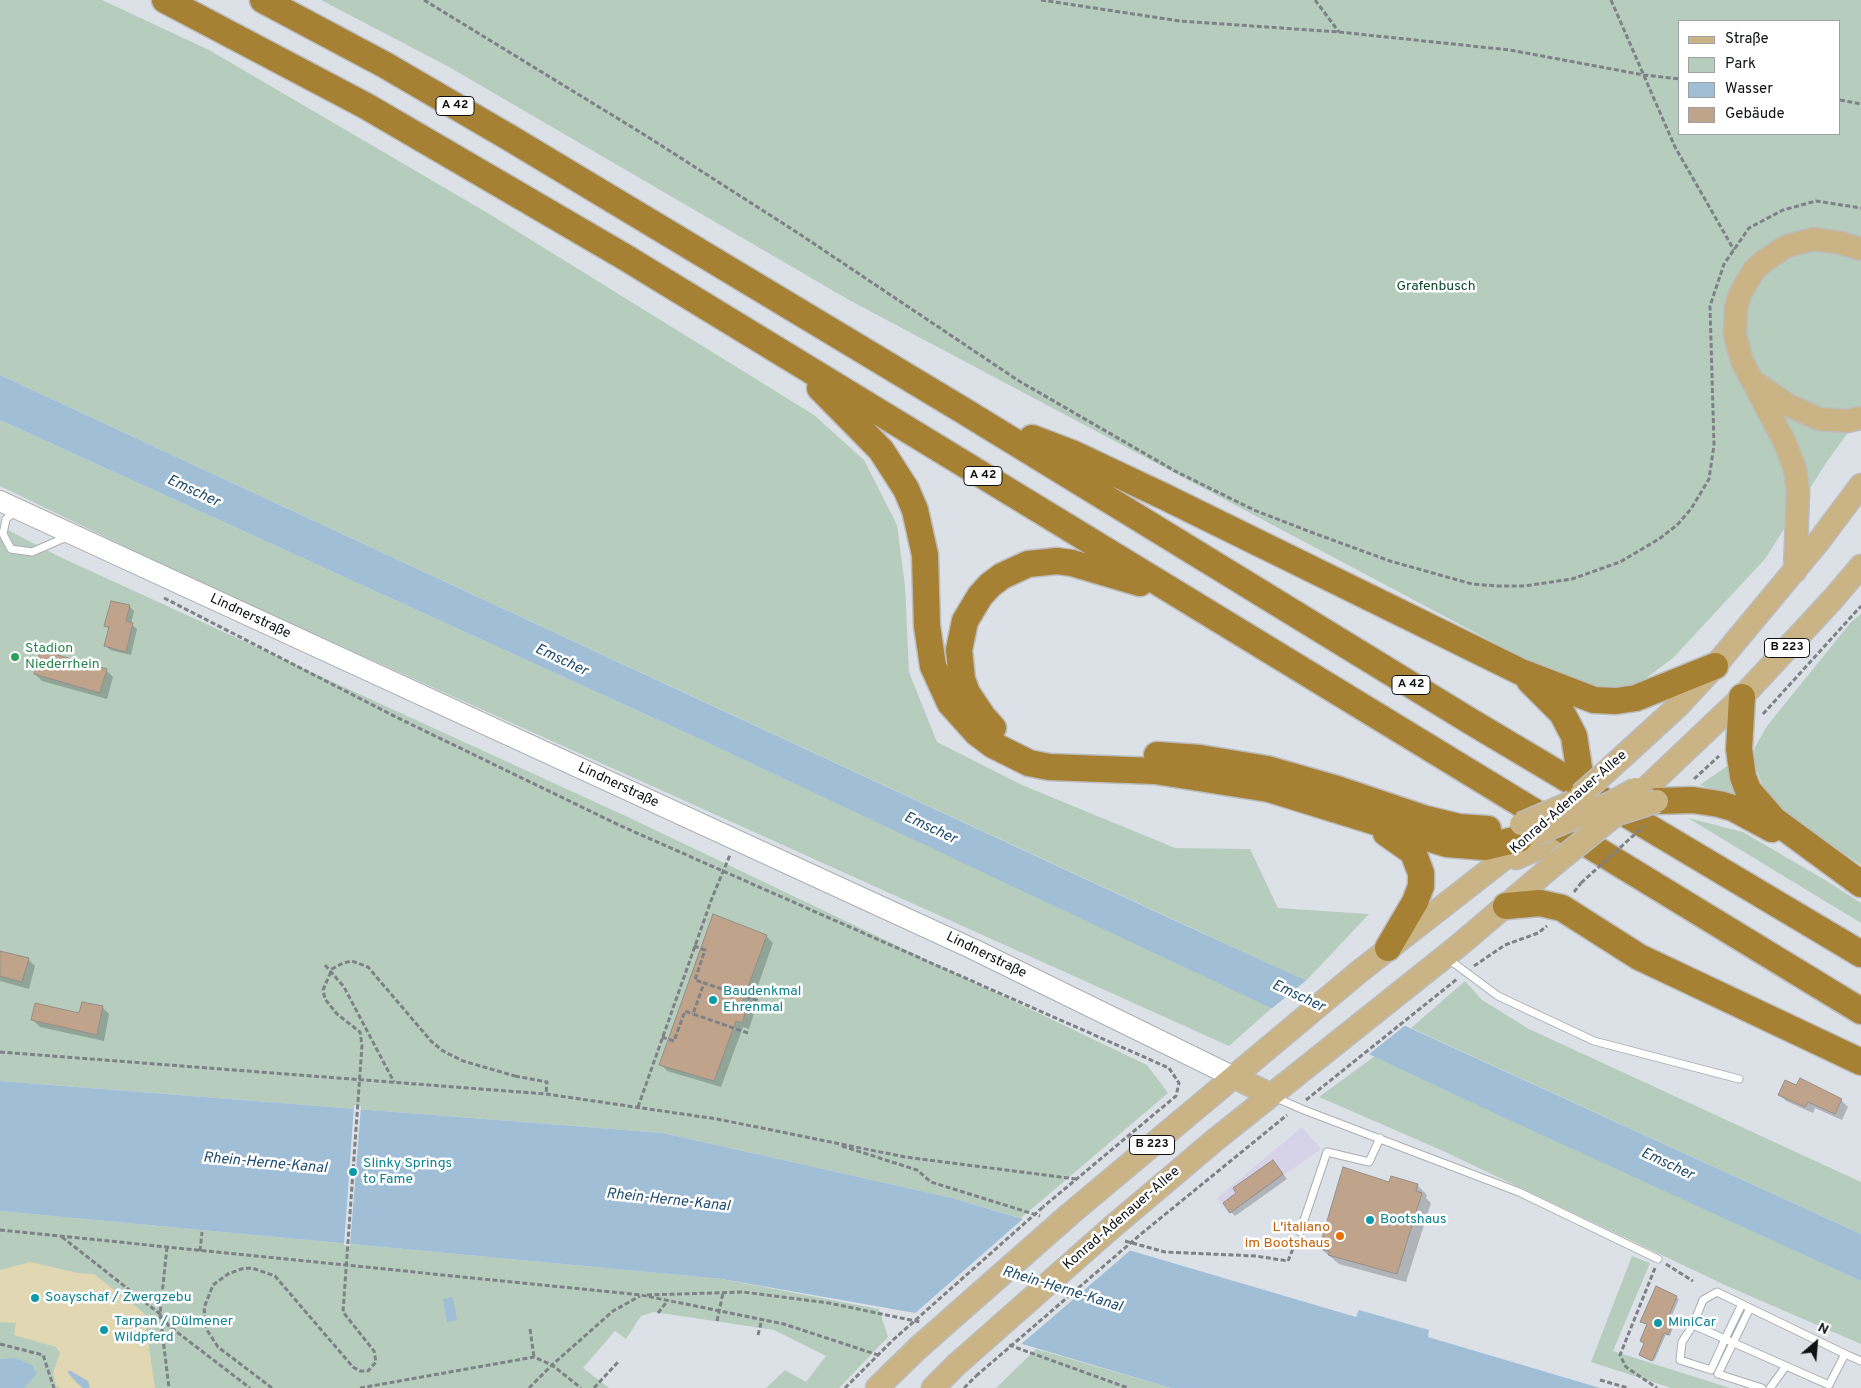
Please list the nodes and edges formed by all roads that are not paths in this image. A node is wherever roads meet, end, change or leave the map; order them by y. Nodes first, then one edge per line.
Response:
1 (165, 0) edge
2 (263, 0) edge
3 (1861, 249) edge
4 (794, 361) junction
5 (1753, 381) junction
6 (964, 411) junction
7 (1861, 418) edge
8 (1861, 485) edge
9 (0, 501) edge
10 (18, 510) junction
11 (72, 534) junction
12 (1861, 566) edge
13 (1795, 572) junction
14 (1861, 587) edge
15 (1172, 592) junction
16 (1833, 599) junction
17 (1715, 666) junction
18 (1521, 672) junction
19 (1742, 697) junction
20 (1653, 792) junction
21 (1354, 816) junction
22 (1553, 823) junction
23 (1836, 867) junction
24 (1861, 884) edge
25 (1506, 906) junction
26 (1388, 948) junction
27 (1861, 954) edge
28 (1445, 956) junction
29 (1861, 1010) edge
30 (1861, 1062) edge
31 (1234, 1076) junction
32 (1739, 1079) dead end
33 (1271, 1095) junction
34 (1380, 1138) junction
35 (1300, 1232) dead end
36 (1658, 1259) road end
37 (1742, 1304) junction
38 (1750, 1308) junction
39 (1693, 1325) junction
40 (1725, 1339) junction
41 (1734, 1343) junction
42 (1845, 1354) junction
43 (1861, 1361) edge
44 (1786, 1366) junction
45 (1711, 1370) junction
46 (1718, 1374) junction
47 (1828, 1386) edge
48 (877, 1388) edge
49 (933, 1388) edge
50 (1762, 1388) edge
51 (1770, 1388) edge

1 - 4 highway, A 42
2 - 6 highway, A 42
3 - 5 main road
4 - 15 highway, A 42
4 - 21 highway
5 - 7 main road
5 - 13 main road
6 - 18 highway
6 - 27 highway, A 42
8 - 13 main road, Konrad-Adenauer-Allee / B 223
9 - 10 street, Lindnerstraße
10 - 11 street, Lindnerstraße
10 - 11 lane
11 - 31 street, Lindnerstraße
12 - 16 main road, Konrad-Adenauer-Allee / B 223
13 - 17 main road, Konrad-Adenauer-Allee / B 223
14 - 16 main road
15 - 22 highway
15 - 29 highway, A 42
16 - 19 main road, Konrad-Adenauer-Allee / B 223
17 - 18 highway
17 - 22 main road, Konrad-Adenauer-Allee / B 223, bridge
18 - 22 highway
19 - 20 main road, Konrad-Adenauer-Allee / B 223
19 - 23 highway
20 - 22 main road, bridge
20 - 22 main road, Konrad-Adenauer-Allee / B 223, bridge
20 - 23 highway
21 - 22 highway
21 - 26 highway
22 - 25 main road, Konrad-Adenauer-Allee / B 223
22 - 26 main road, Konrad-Adenauer-Allee / B 223
23 - 24 highway
25 - 28 main road, Konrad-Adenauer-Allee / B 223
25 - 30 highway
26 - 31 main road, Konrad-Adenauer-Allee / B 223
28 - 32 lane
28 - 33 main road, Konrad-Adenauer-Allee / B 223
31 - 33 main road
31 - 48 main road, Konrad-Adenauer-Allee / B 223, bridge
33 - 34 lane
33 - 49 main road, Konrad-Adenauer-Allee / B 223, bridge
34 - 35 lane
34 - 36 lane
37 - 38 lane
37 - 39 lane
37 - 40 lane
38 - 41 lane
38 - 42 lane
39 - 40 lane
39 - 45 lane
40 - 41 lane
40 - 45 lane
41 - 44 lane
41 - 46 lane
42 - 43 lane
42 - 47 lane
44 - 47 lane
44 - 51 lane
45 - 46 lane
46 - 50 lane

